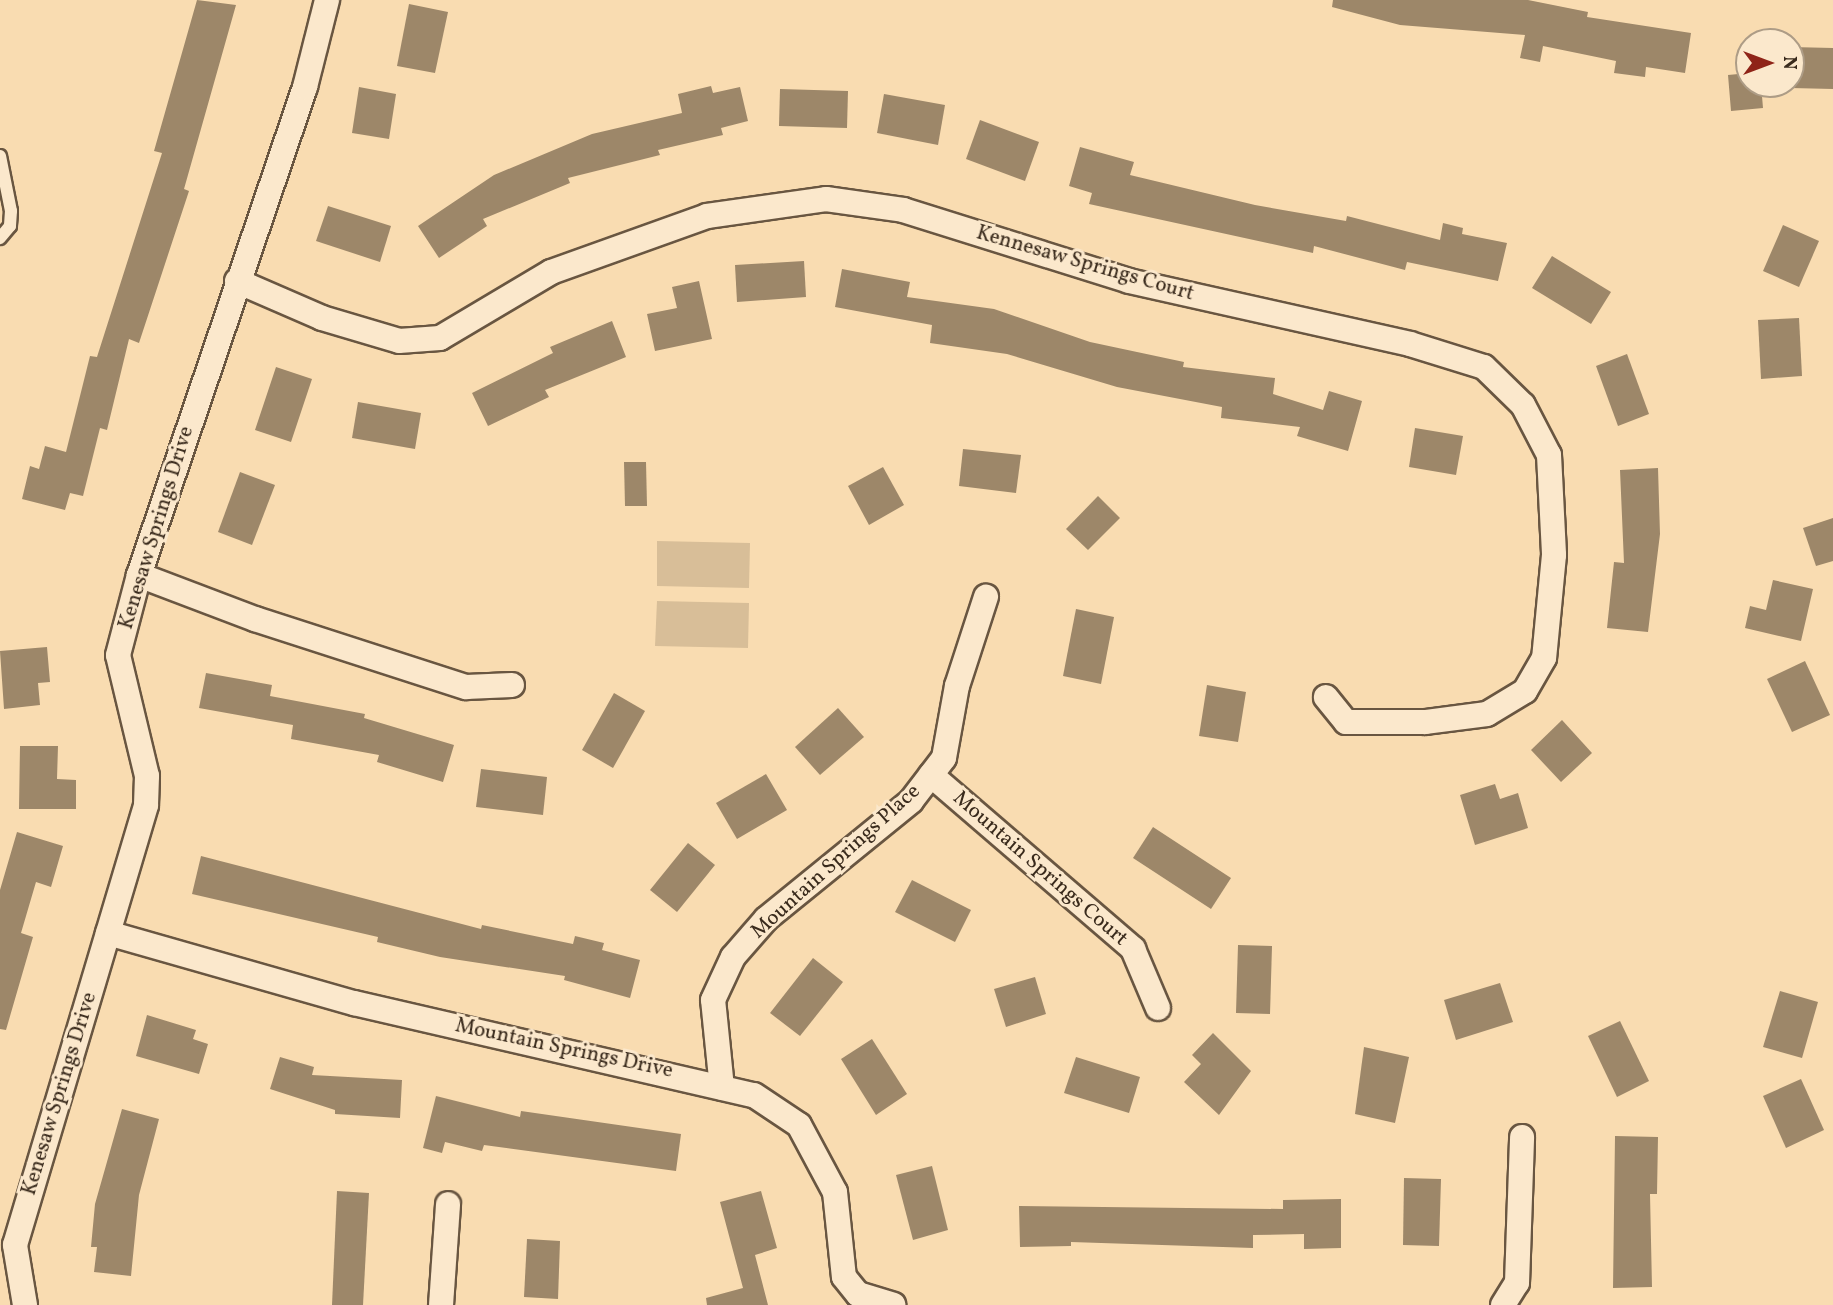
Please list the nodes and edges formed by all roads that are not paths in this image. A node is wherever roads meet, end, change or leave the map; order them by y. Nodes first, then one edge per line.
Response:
1 (327, 0) edge
2 (0, 156) edge
3 (0, 238) edge
4 (237, 281) junction
5 (139, 575) junction
6 (986, 597) dead end
7 (512, 685) dead end
8 (1326, 698) dead end
9 (931, 775) junction
10 (108, 933) junction
11 (1158, 1008) dead end
12 (722, 1088) junction
13 (1522, 1137) dead end
14 (448, 1204) dead end
15 (25, 1305) edge
16 (441, 1305) edge
17 (893, 1305) edge
18 (1503, 1305) edge

1 - 4 street, Kenesaw Springs Drive
2 - 3 lane
4 - 5 street, Kenesaw Springs Drive
4 - 8 street, Kennesaw Springs Court
5 - 7 street
5 - 10 street, Kenesaw Springs Drive
6 - 9 street, Mountain Springs Place
9 - 11 street, Mountain Springs Court
9 - 12 street, Mountain Springs Place
10 - 12 street, Mountain Springs Drive
10 - 15 street, Kenesaw Springs Drive
12 - 17 street, Mountain Springs Drive
13 - 18 street
14 - 16 street

